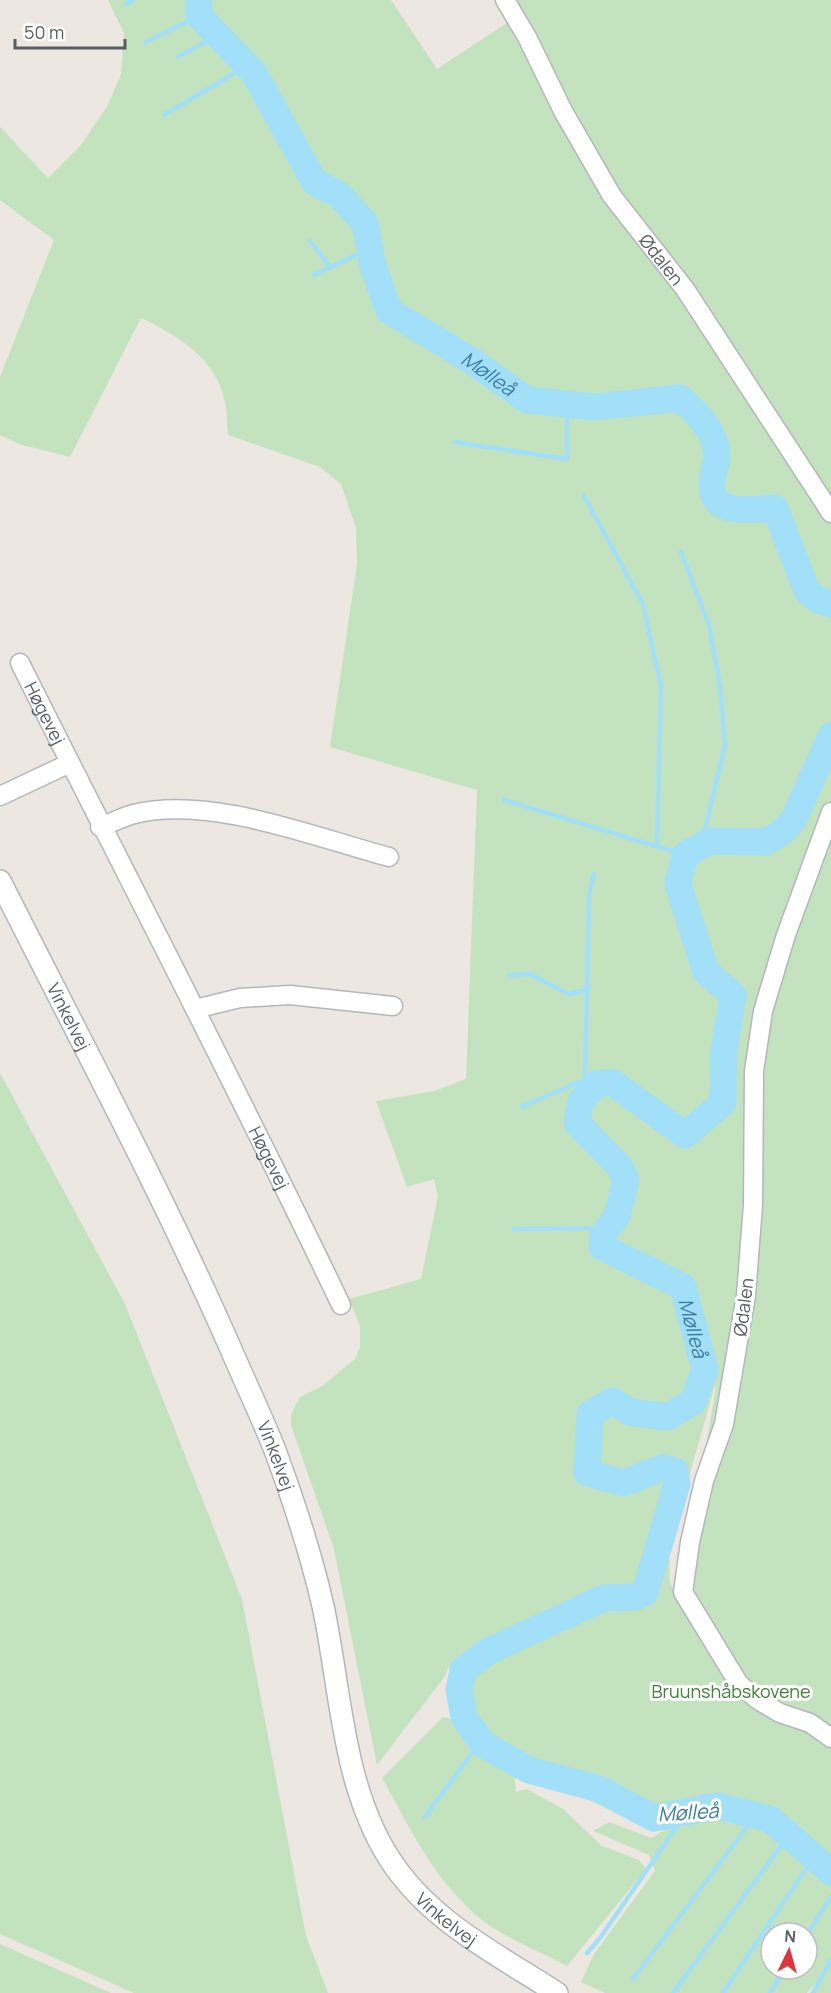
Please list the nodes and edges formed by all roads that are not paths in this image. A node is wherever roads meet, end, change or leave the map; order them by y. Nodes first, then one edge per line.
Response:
1 (505, 0) edge
2 (831, 513) edge
3 (20, 663) dead end
4 (70, 763) junction
5 (0, 796) edge
6 (831, 812) edge
7 (100, 827) junction
8 (389, 857) dead end
9 (0, 881) edge
10 (393, 1006) dead end
11 (195, 1009) junction
12 (341, 1305) dead end
13 (831, 1738) edge
14 (557, 1993) edge

1 - 2 street, Ødalen
3 - 4 street, Høgevej
4 - 5 street, Høgevej
4 - 7 street, Høgevej
6 - 13 street, Ødalen
7 - 8 street
7 - 11 street, Høgevej
9 - 14 street, Vinkelvej
10 - 11 street
11 - 12 street, Høgevej

